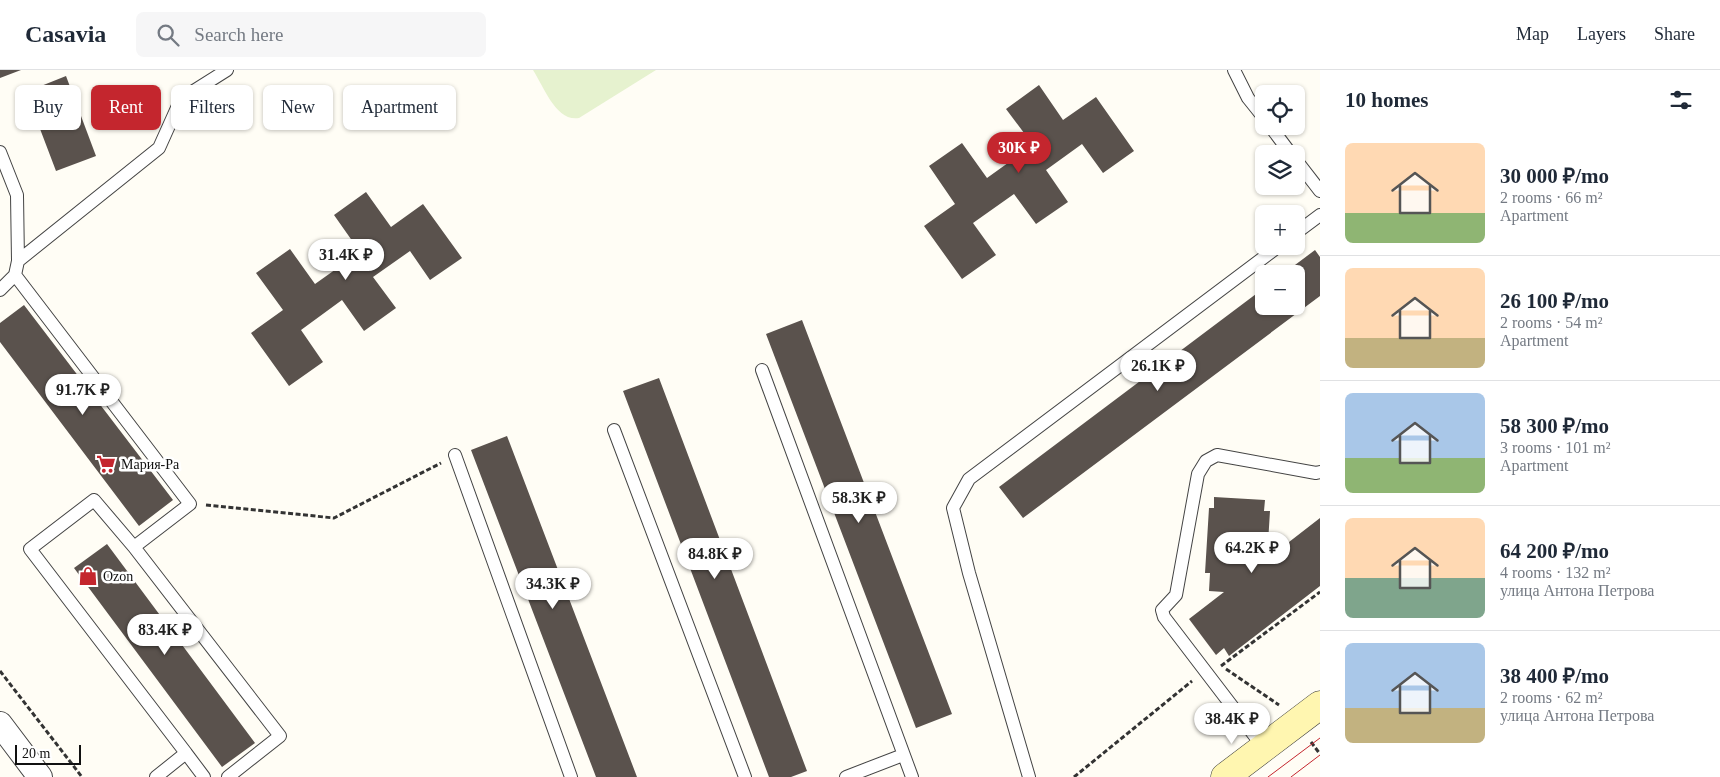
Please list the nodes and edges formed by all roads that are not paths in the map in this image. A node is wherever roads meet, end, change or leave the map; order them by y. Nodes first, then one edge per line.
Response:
1 (227, 70) edge
2 (1234, 70) edge
3 (1255, 107) edge
4 (0, 152) edge
5 (1305, 172) edge
6 (1320, 191) edge
7 (1320, 215) edge
8 (1305, 226) edge
9 (1267, 255) edge
10 (18, 260) junction
11 (16, 275) junction
12 (0, 290) edge
13 (762, 370) dead end
14 (614, 430) dead end
15 (455, 456) road end
16 (1320, 472) edge
17 (134, 547) junction
18 (1320, 704) edge
19 (0, 724) edge
20 (1264, 748) junction
21 (186, 753) junction
22 (903, 755) junction
23 (40, 777) edge
24 (156, 777) edge
25 (204, 777) edge
26 (228, 777) edge
27 (570, 777) edge
28 (745, 777) edge
29 (846, 777) edge
30 (912, 777) edge
31 (1029, 777) edge
32 (1225, 777) edge

1 - 10 lane
2 - 3 lane
4 - 10 lane
5 - 6 lane
7 - 8 lane
9 - 31 lane
10 - 11 lane
11 - 12 lane
11 - 17 lane
13 - 22 lane
14 - 28 lane
15 - 27 lane
16 - 20 lane
17 - 21 lane
17 - 26 lane
18 - 20 main road
19 - 23 street
20 - 32 main road
21 - 24 lane
21 - 25 lane
22 - 29 lane
22 - 30 lane

